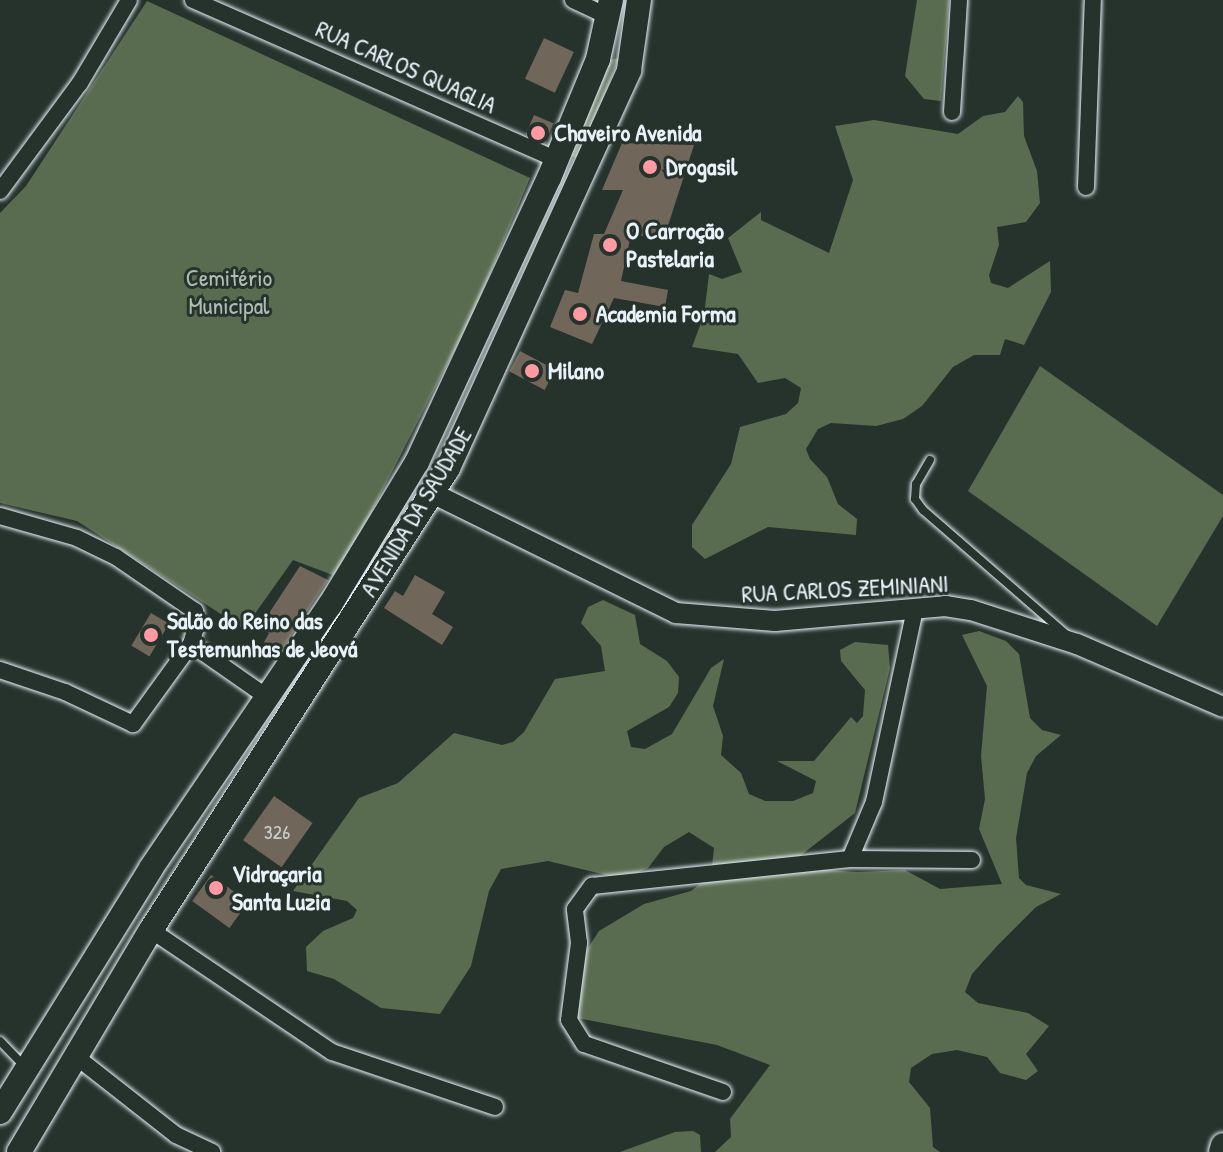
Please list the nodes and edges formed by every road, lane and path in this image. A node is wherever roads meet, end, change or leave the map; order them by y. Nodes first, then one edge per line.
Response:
1 (129, 0) edge
2 (193, 0) edge
3 (573, 0) edge
4 (639, 0) edge
5 (959, 0) edge
6 (1093, 0) edge
7 (610, 8) edge
8 (952, 112) dead end
9 (555, 159) junction
10 (1086, 187) dead end
11 (577, 190) junction
12 (0, 191) edge
13 (518, 246) junction
14 (547, 258) junction
15 (496, 295) junction
16 (522, 311) junction
17 (930, 460) dead end
18 (432, 493) junction
19 (0, 516) edge
20 (915, 609) junction
21 (191, 644) junction
22 (1077, 644) junction
23 (0, 670) edge
24 (267, 697) junction
25 (1223, 707) edge
26 (168, 843) junction
27 (850, 859) junction
28 (972, 860) dead end
29 (195, 863) junction
30 (151, 930) junction
31 (0, 1041) edge
32 (74, 1055) junction
33 (26, 1068) junction
34 (723, 1092) dead end
35 (495, 1107) dead end
36 (0, 1112) edge
37 (1223, 1145) edge
38 (19, 1152) edge
39 (212, 1152) edge
40 (1221, 1152) edge

1 - 12 street
2 - 9 street, RUA CARLOS QUAGLIA
3 - 7 street
4 - 11 main road, AVENIDA DA SAUDADE
5 - 8 street
6 - 10 street
7 - 9 main road, AVENIDA DA SAUDADE
9 - 11 main road
9 - 13 main road, AVENIDA DA SAUDADE
11 - 14 main road, AVENIDA DA SAUDADE
13 - 14 main road
13 - 15 main road, AVENIDA DA SAUDADE
14 - 16 main road, AVENIDA DA SAUDADE
15 - 16 main road
15 - 24 main road, AVENIDA DA SAUDADE
16 - 18 main road, AVENIDA DA SAUDADE
17 - 22 lane
18 - 20 street, RUA CARLOS ZEMINIANI
18 - 29 main road, AVENIDA DA SAUDADE
19 - 21 street
20 - 22 street, RUA CARLOS ZEMINIANI
20 - 27 street
21 - 23 street
21 - 24 street
22 - 25 street, RUA CARLOS ZEMINIANI
24 - 26 main road, AVENIDA DA SAUDADE
26 - 29 main road
26 - 33 main road, AVENIDA DA SAUDADE
27 - 28 street
27 - 34 street
29 - 30 main road, AVENIDA DA SAUDADE
30 - 32 main road, AVENIDA DA SAUDADE
30 - 35 street
31 - 33 lane
32 - 38 main road, AVENIDA DA SAUDADE
32 - 39 street
33 - 36 main road, AVENIDA DA SAUDADE
37 - 40 main road

